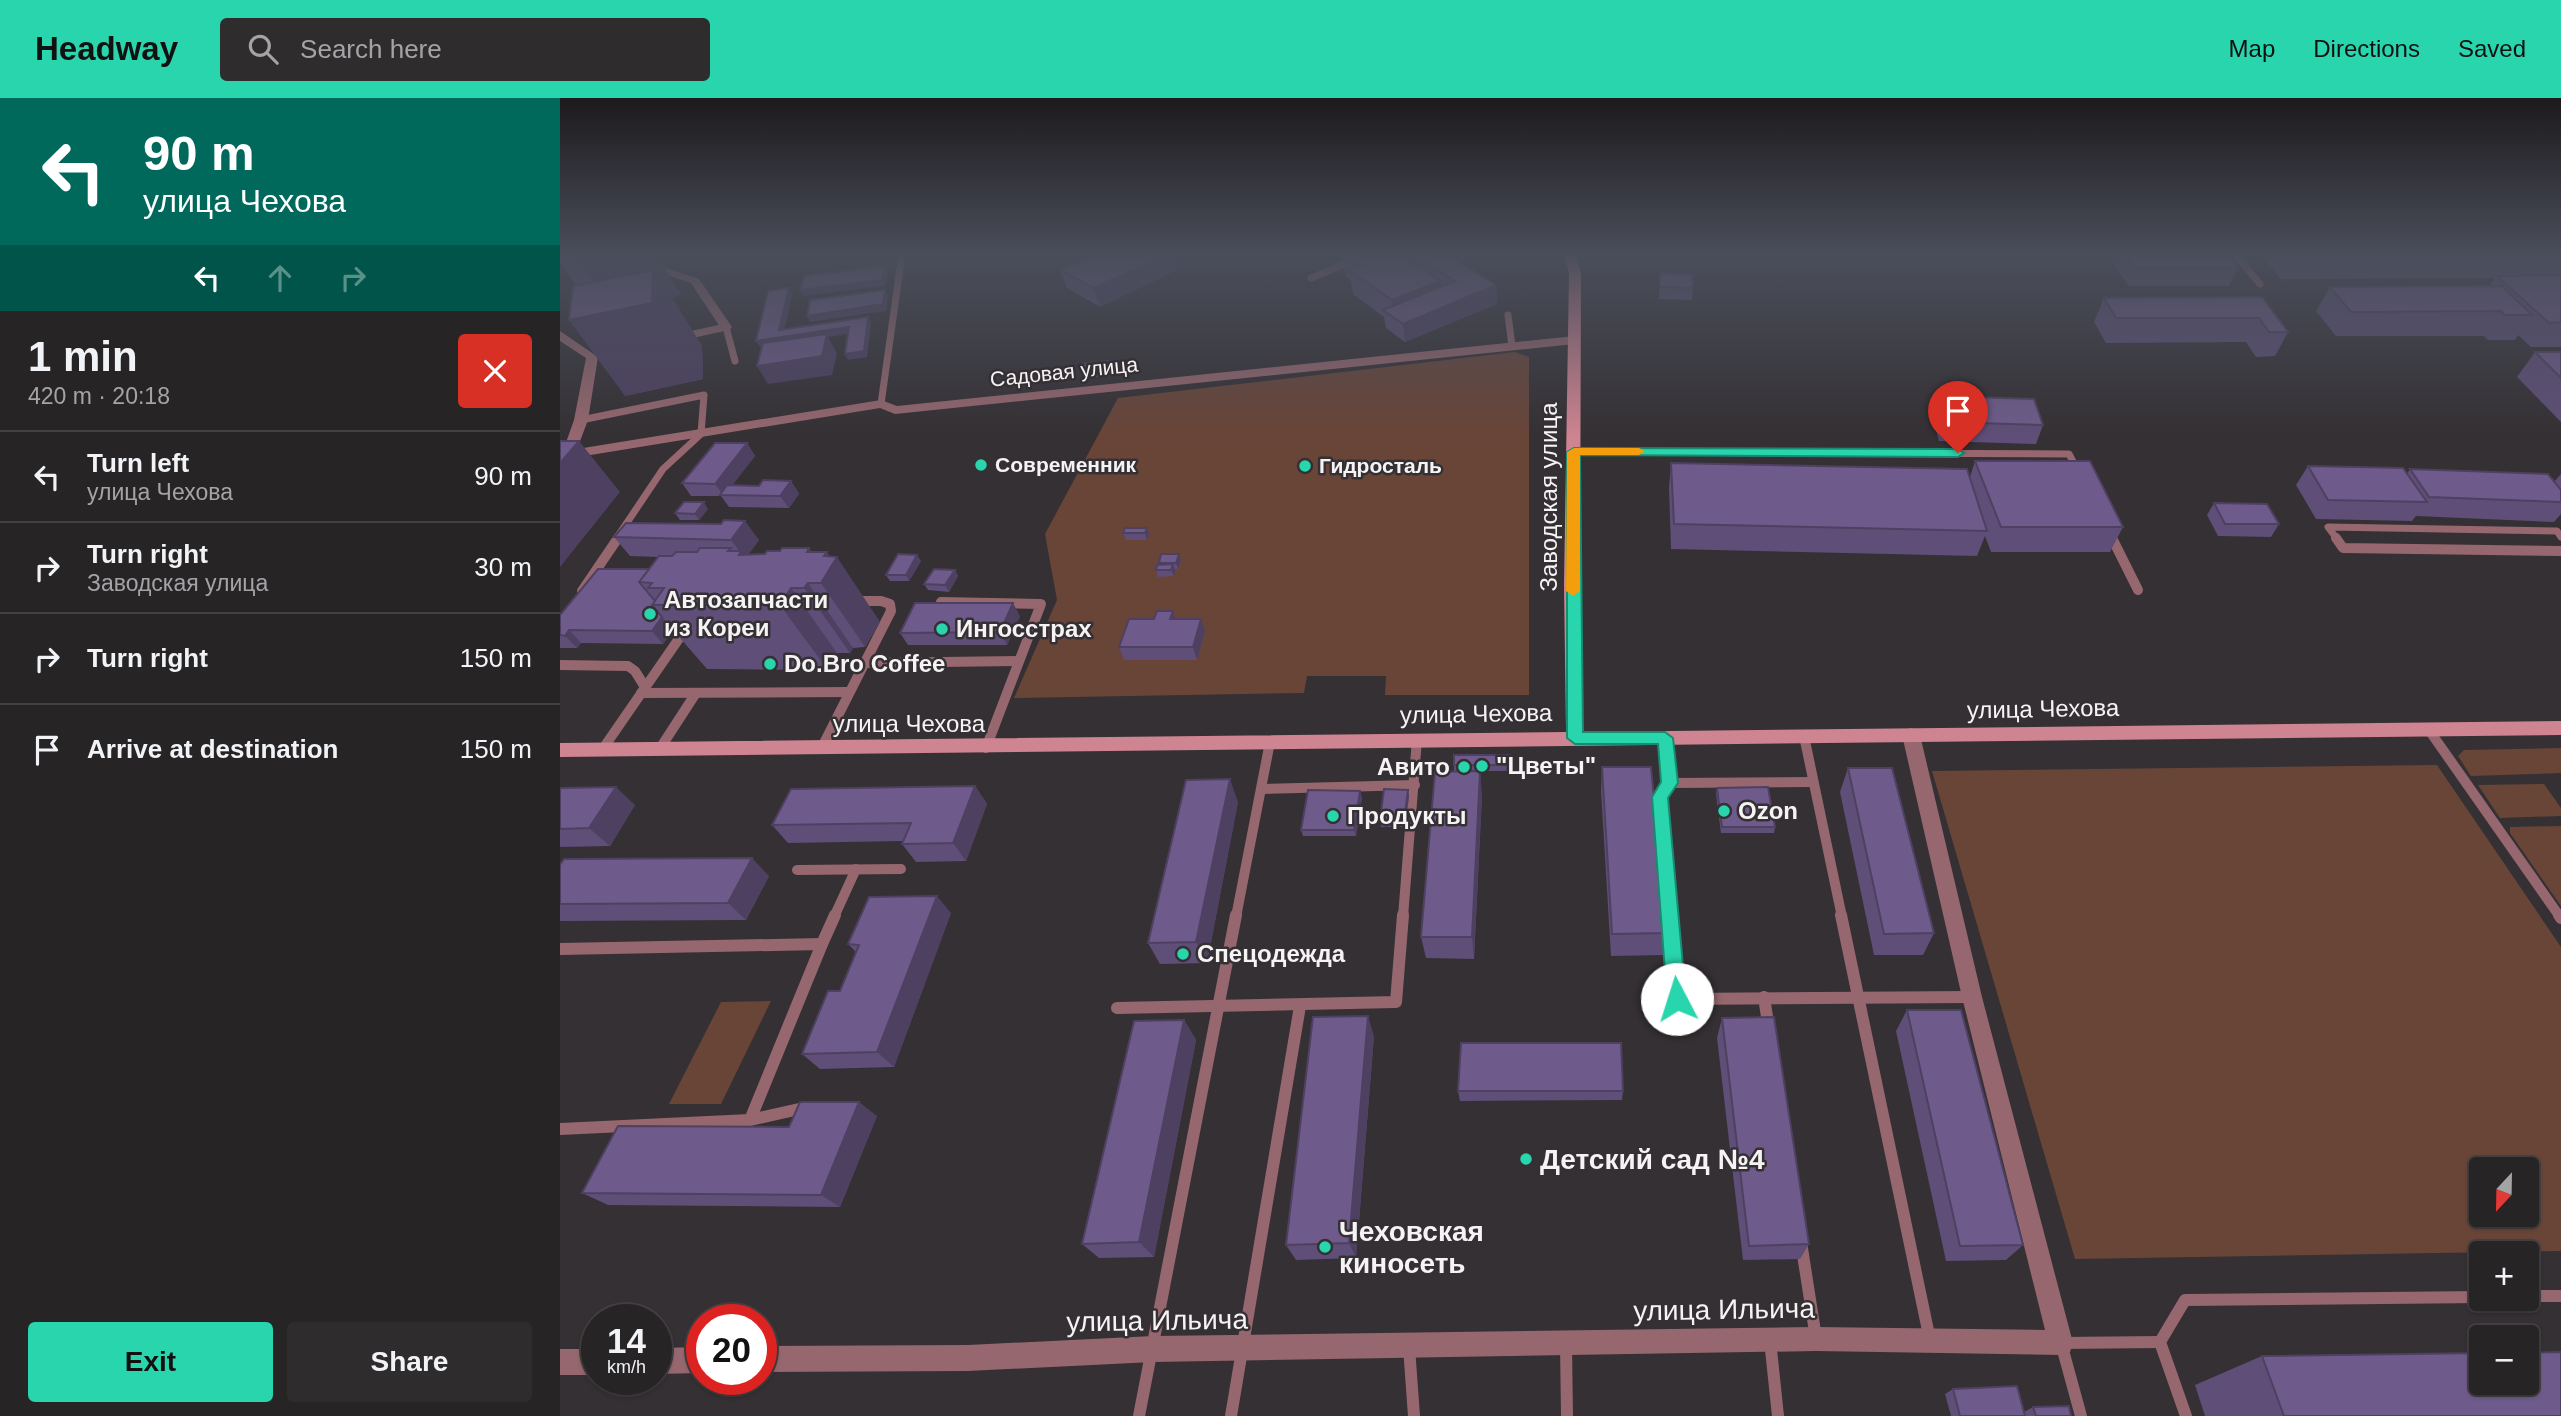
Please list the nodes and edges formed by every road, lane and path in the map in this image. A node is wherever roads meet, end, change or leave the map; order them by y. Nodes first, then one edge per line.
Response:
1 (1508, 315) dead end
2 (718, 316) edge
3 (893, 316) edge
4 (1575, 316) edge
5 (726, 327) junction
6 (560, 335) edge
7 (672, 339) dead end
8 (1575, 340) junction
9 (1504, 349) junction
10 (735, 361) dead end
11 (881, 404) junction
12 (581, 421) junction
13 (701, 434) junction
14 (1574, 452) junction
15 (564, 456) edge
16 (2082, 478) edge
17 (2107, 528) edge
18 (2561, 537) edge
19 (2561, 551) edge
20 (593, 573) junction
21 (606, 573) edge
22 (2138, 590) dead end
23 (840, 601) dead end
24 (941, 602) edge
25 (573, 603) edge
26 (690, 623) edge
27 (1018, 661) junction
28 (864, 663) junction
29 (560, 665) edge
30 (643, 690) junction
31 (849, 692) junction
32 (695, 693) junction
33 (2561, 728) edge
34 (2429, 730) junction
35 (1911, 735) junction
36 (1804, 736) junction
37 (1575, 738) junction
38 (1665, 738) junction
39 (1416, 739) junction
40 (1270, 742) junction
41 (986, 748) junction
42 (821, 749) junction
43 (560, 750) edge
44 (602, 750) junction
45 (659, 750) junction
46 (1813, 782) junction
47 (1670, 783) junction
48 (1415, 785) junction
49 (1262, 789) junction
50 (856, 869) junction
51 (901, 869) dead end
52 (797, 870) dead end
53 (2561, 918) edge
54 (822, 944) junction
55 (560, 949) edge
56 (1857, 996) junction
57 (1764, 997) junction
58 (1972, 998) junction
59 (1218, 1006) junction
60 (1300, 1006) junction
61 (1117, 1008) dead end
62 (1770, 1038) edge
63 (808, 1107) edge
64 (750, 1119) junction
65 (560, 1129) edge
66 (1799, 1229) edge
67 (2539, 1296) edge
68 (2561, 1296) edge
69 (2469, 1297) edge
70 (1816, 1339) junction
71 (1770, 1340) junction
72 (1930, 1340) junction
73 (2160, 1342) junction
74 (1566, 1343) junction
75 (2061, 1343) junction
76 (1409, 1346) junction
77 (1153, 1349) junction
78 (1243, 1349) junction
79 (777, 1359) edge
80 (560, 1362) edge
81 (581, 1362) edge
82 (1139, 1416) edge
83 (1231, 1416) edge
84 (1414, 1416) edge
85 (1567, 1416) edge
86 (1778, 1416) edge
87 (2081, 1416) edge
88 (2186, 1416) edge

1 - 9 lane
2 - 5 street
3 - 11 lane
4 - 8 main road, Заводская улица
5 - 7 lane
5 - 10 lane
6 - 12 street
8 - 9 street, Садовая улица
8 - 14 main road, Заводская улица
9 - 11 street, Садовая улица
11 - 13 street, Садовая улица
12 - 13 lane
12 - 15 street
13 - 15 street, Садовая улица
13 - 20 lane
14 - 16 lane
14 - 37 main road, Заводская улица
17 - 22 lane
18 - 19 lane
20 - 21 lane
20 - 25 lane
23 - 28 lane
24 - 27 lane
26 - 30 lane
27 - 28 lane
27 - 41 lane
28 - 31 lane
29 - 30 lane
30 - 32 lane
30 - 44 lane
31 - 32 lane
31 - 42 lane
32 - 45 lane
33 - 34 main road, улица Чехова
34 - 35 main road, улица Чехова
34 - 53 lane
35 - 36 main road, улица Чехова
35 - 58 street
36 - 38 main road, улица Чехова
36 - 46 lane
37 - 38 main road, улица Чехова
37 - 39 main road, улица Чехова
38 - 47 lane
39 - 40 main road, улица Чехова
39 - 48 lane
40 - 41 main road, улица Чехова
40 - 49 lane
41 - 42 main road, улица Чехова
42 - 45 main road, улица Чехова
43 - 44 main road, улица Чехова
44 - 45 main road, улица Чехова
46 - 47 lane
46 - 56 lane
47 - 57 lane
48 - 49 lane
48 - 60 lane
49 - 59 lane
50 - 51 lane
50 - 52 lane
50 - 54 lane
54 - 55 lane
54 - 64 lane
56 - 57 lane
56 - 58 lane
56 - 72 lane
57 - 62 lane
58 - 75 street
59 - 60 lane
59 - 61 lane
59 - 77 lane
60 - 78 lane
63 - 64 lane
64 - 65 lane
66 - 70 lane
67 - 68 lane
69 - 73 lane
70 - 71 street, улица Ильича
70 - 72 street, улица Ильича
71 - 74 street, улица Ильича
71 - 86 lane
72 - 75 street, улица Ильича
73 - 75 lane
73 - 88 lane
74 - 76 street, улица Ильича
74 - 85 lane
75 - 87 lane
76 - 78 street, улица Ильича
76 - 84 lane
77 - 78 street, улица Ильича
77 - 79 street, улица Ильича
77 - 82 lane
78 - 83 lane
80 - 81 street

